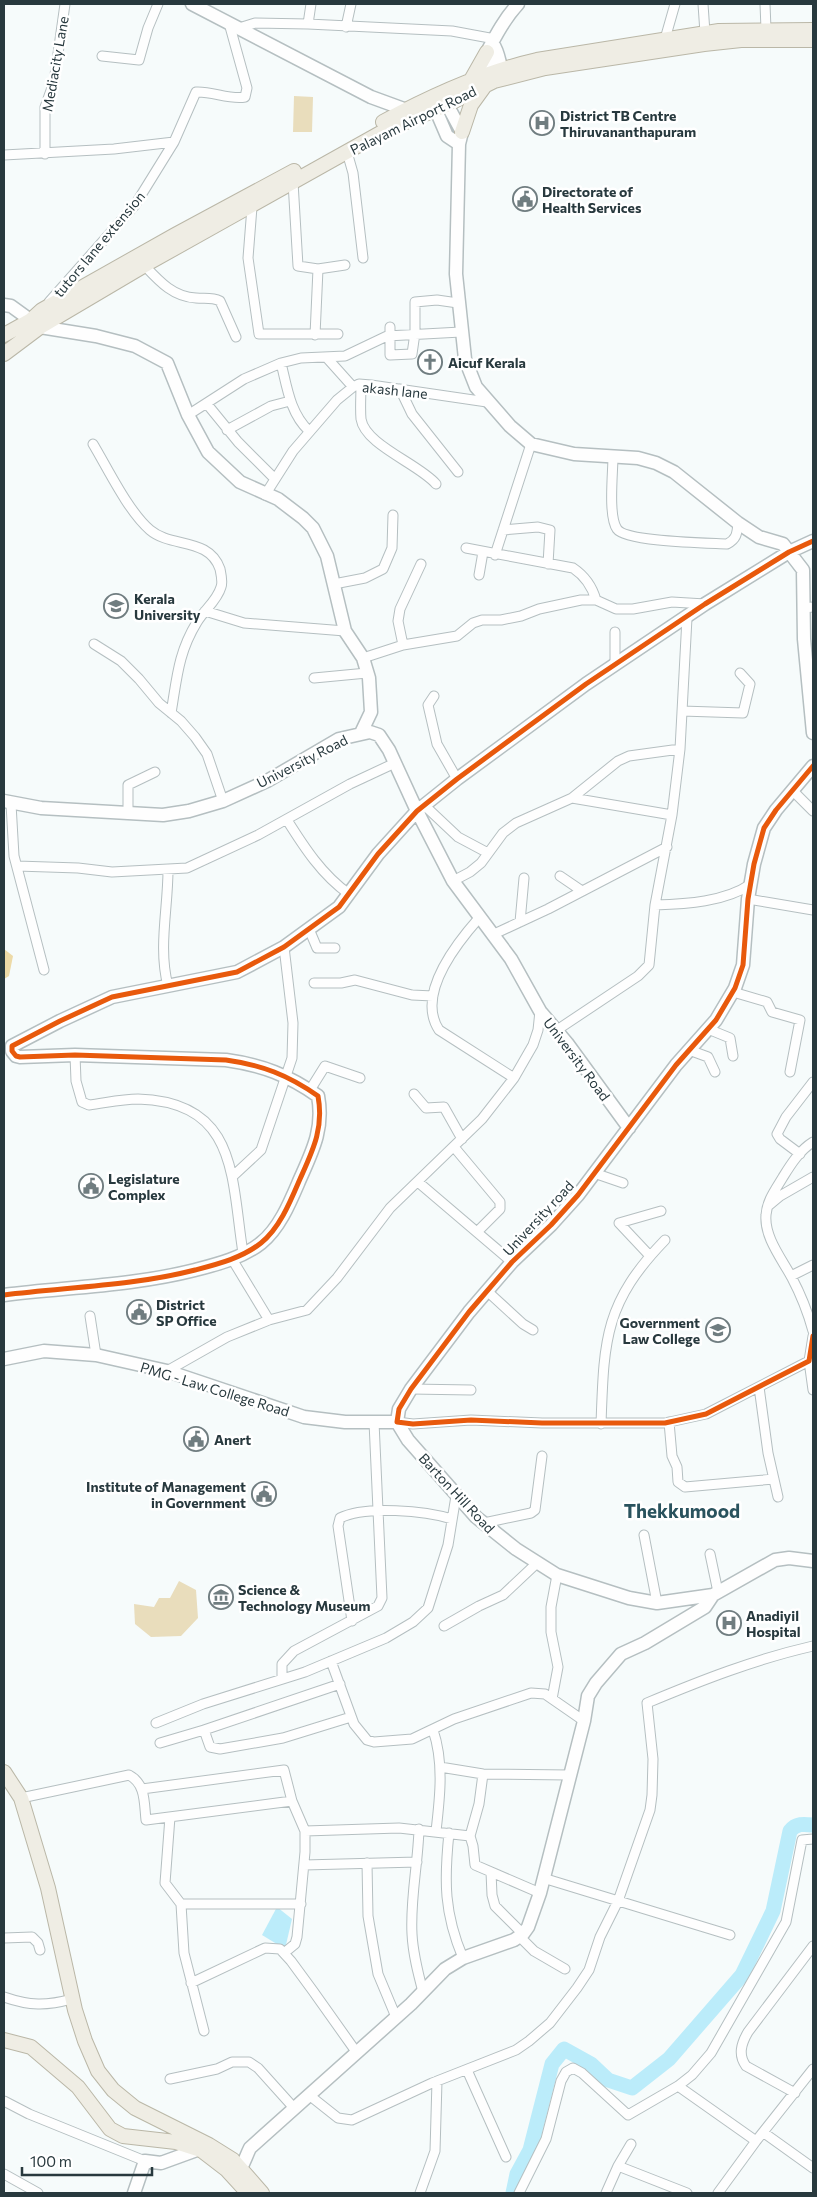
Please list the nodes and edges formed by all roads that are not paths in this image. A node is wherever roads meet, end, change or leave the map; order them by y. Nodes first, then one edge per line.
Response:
1 (65, 4) edge
2 (158, 4) edge
3 (192, 4) edge
4 (311, 4) edge
5 (351, 4) edge
6 (518, 4) edge
7 (675, 4) edge
8 (703, 4) edge
9 (765, 4) edge
10 (308, 24) junction
11 (234, 26) junction
12 (346, 27) junction
13 (766, 29) junction
14 (813, 30) edge
15 (705, 33) junction
16 (665, 39) junction
17 (813, 40) edge
18 (492, 45) junction
19 (102, 56) dead end
20 (494, 78) junction
21 (470, 82) junction
22 (435, 104) junction
23 (406, 111) junction
24 (460, 138) junction
25 (174, 142) junction
26 (347, 152) junction
27 (45, 154) junction
28 (4, 155) edge
29 (293, 182) junction
30 (252, 206) junction
31 (363, 258) dead end
32 (144, 265) junction
33 (345, 265) dead end
34 (318, 269) junction
35 (458, 303) junction
36 (4, 305) edge
37 (42, 310) junction
38 (35, 323) junction
39 (390, 331) junction
40 (461, 332) junction
41 (415, 333) junction
42 (338, 334) dead end
43 (315, 335) junction
44 (4, 336) edge
45 (236, 337) dead end
46 (4, 354) edge
47 (327, 358) junction
48 (281, 363) junction
49 (357, 386) junction
50 (400, 389) junction
51 (290, 401) junction
52 (487, 402) junction
53 (207, 404) junction
54 (188, 415) junction
55 (228, 430) junction
56 (309, 431) junction
57 (92, 444) dead end
58 (531, 444) junction
59 (613, 456) junction
60 (458, 472) dead end
61 (275, 479) junction
62 (436, 484) dead end
63 (265, 495) junction
64 (393, 516) dead end
65 (738, 523) junction
66 (503, 530) junction
67 (813, 541) edge
68 (466, 548) dead end
69 (483, 552) junction
70 (789, 552) junction
71 (495, 555) junction
72 (421, 564) dead end
73 (548, 564) junction
74 (479, 575) dead end
75 (334, 584) junction
76 (596, 600) junction
77 (705, 604) junction
78 (808, 608) edge
79 (206, 611) junction
80 (687, 618) junction
81 (345, 631) junction
82 (615, 632) dead end
83 (94, 644) dead end
84 (402, 645) junction
85 (809, 649) edge
86 (363, 658) junction
87 (615, 664) junction
88 (367, 673) junction
89 (740, 673) dead end
90 (314, 678) dead end
91 (434, 696) dead end
92 (371, 712) junction
93 (682, 712) junction
94 (171, 713) junction
95 (361, 733) junction
96 (813, 733) edge
97 (379, 736) junction
98 (680, 749) junction
99 (395, 763) junction
100 (813, 766) edge
101 (154, 772) dead end
102 (457, 779) junction
103 (792, 790) junction
104 (572, 798) junction
105 (223, 801) junction
106 (7, 803) edge
107 (420, 808) junction
108 (813, 811) edge
109 (128, 814) junction
110 (672, 815) junction
111 (286, 820) junction
112 (667, 847) junction
113 (488, 853) junction
114 (17, 866) junction
115 (168, 870) junction
116 (560, 876) dead end
117 (524, 878) dead end
118 (453, 881) junction
119 (751, 884) junction
120 (582, 891) junction
121 (349, 894) junction
122 (748, 899) junction
123 (655, 905) junction
124 (813, 910) edge
125 (479, 918) junction
126 (520, 922) junction
127 (310, 929) junction
128 (492, 935) junction
129 (284, 948) junction
130 (335, 948) dead end
131 (44, 970) dead end
132 (314, 982) dead end
133 (168, 986) junction
134 (733, 992) junction
135 (433, 996) junction
136 (540, 1011) junction
137 (708, 1029) junction
138 (557, 1030) junction
139 (689, 1050) junction
140 (75, 1055) junction
141 (733, 1056) dead end
142 (715, 1072) dead end
143 (790, 1072) dead end
144 (285, 1076) junction
145 (360, 1078) dead end
146 (514, 1078) junction
147 (813, 1082) edge
148 (310, 1090) junction
149 (414, 1094) dead end
150 (629, 1128) junction
151 (462, 1139) junction
152 (813, 1142) edge
153 (454, 1147) junction
154 (800, 1154) junction
155 (594, 1173) junction
156 (232, 1177) junction
157 (813, 1177) edge
158 (418, 1182) junction
159 (623, 1183) dead end
160 (768, 1206) junction
161 (661, 1211) dead end
162 (477, 1232) junction
163 (665, 1240) dead end
164 (238, 1256) junction
165 (650, 1256) junction
166 (512, 1262) junction
167 (813, 1264) edge
168 (791, 1276) junction
169 (487, 1291) junction
170 (4, 1295) edge
171 (813, 1298) edge
172 (804, 1303) junction
173 (90, 1316) dead end
174 (269, 1320) junction
175 (533, 1330) dead end
176 (813, 1331) edge
177 (813, 1336) edge
178 (96, 1355) junction
179 (4, 1359) edge
180 (809, 1361) junction
181 (167, 1372) junction
182 (759, 1387) junction
183 (411, 1389) junction
184 (471, 1390) dead end
185 (813, 1390) edge
186 (374, 1422) junction
187 (397, 1422) junction
188 (669, 1422) junction
189 (601, 1424) junction
190 (542, 1456) dead end
191 (774, 1479) junction
192 (456, 1496) junction
193 (778, 1497) dead end
194 (377, 1511) junction
195 (452, 1519) junction
196 (484, 1524) junction
197 (644, 1535) dead end
198 (710, 1554) dead end
199 (811, 1562) edge
200 (537, 1564) junction
201 (557, 1575) junction
202 (715, 1593) junction
203 (657, 1602) junction
204 (352, 1621) junction
205 (444, 1626) dead end
206 (813, 1646) edge
207 (331, 1661) junction
208 (282, 1679) junction
209 (340, 1684) junction
210 (552, 1698) junction
211 (351, 1717) junction
212 (584, 1721) junction
213 (156, 1723) dead end
214 (204, 1730) junction
215 (434, 1730) junction
216 (160, 1742) dead end
217 (440, 1767) junction
218 (4, 1772) edge
219 (483, 1774) junction
220 (568, 1776) junction
221 (142, 1789) junction
222 (21, 1798) junction
223 (292, 1801) junction
224 (170, 1817) junction
225 (420, 1829) junction
226 (305, 1831) junction
227 (436, 1831) junction
228 (448, 1832) junction
229 (470, 1836) junction
230 (813, 1838) edge
231 (418, 1862) junction
232 (367, 1863) junction
233 (304, 1865) junction
234 (491, 1872) junction
235 (543, 1878) junction
236 (540, 1893) junction
237 (618, 1901) junction
238 (182, 1904) junction
239 (301, 1904) junction
240 (521, 1935) junction
241 (730, 1935) dead end
242 (4, 1938) edge
243 (40, 1950) dead end
244 (812, 1951) edge
245 (284, 1953) junction
246 (463, 1958) junction
247 (565, 1969) dead end
248 (191, 1983) junction
249 (423, 1992) junction
250 (4, 1998) edge
251 (72, 1999) junction
252 (396, 2017) junction
253 (204, 2031) dead end
254 (4, 2040) edge
255 (357, 2053) junction
256 (813, 2069) edge
257 (467, 2070) junction
258 (170, 2079) dead end
259 (437, 2081) junction
260 (678, 2086) junction
261 (795, 2093) junction
262 (309, 2095) junction
263 (4, 2102) edge
264 (294, 2108) junction
265 (764, 2133) junction
266 (756, 2141) junction
267 (631, 2144) dead end
268 (205, 2147) junction
269 (506, 2157) dead end
270 (145, 2161) junction
271 (618, 2166) junction
272 (813, 2168) edge
273 (238, 2173) junction
274 (4, 2174) edge
275 (38, 2193) edge
276 (134, 2193) edge
277 (248, 2193) edge
278 (262, 2193) edge
279 (420, 2193) edge
280 (519, 2193) edge
281 (606, 2193) edge
282 (687, 2193) edge
283 (718, 2193) edge

1 - 27 street, Mediacity Lane
2 - 19 street
3 - 11 street
4 - 10 street
5 - 12 street
6 - 18 street
7 - 16 street
8 - 15 street
9 - 13 street
10 - 11 street
10 - 12 street
11 - 23 street
11 - 25 street, tutors lane extension
12 - 18 street
13 - 14 main road, Palayam Airport Road
13 - 15 main road, Palayam Airport Road
15 - 16 main road, Palayam Airport Road
16 - 20 main road, Palayam Airport Road
17 - 20 main road, Palayam Airport Road
18 - 20 street
18 - 21 main road
20 - 21 main road, Palayam Airport Road
20 - 22 main road, Palayam Airport Road
20 - 24 main road
21 - 22 main road, Palayam Airport Road
22 - 23 main road, Palayam Airport Road
22 - 24 street
22 - 26 main road, Palayam Airport Road
23 - 37 main road, Palayam Airport Road
24 - 35 street
25 - 27 street
25 - 37 street, tutors lane extension
26 - 29 main road, Palayam Airport Road
26 - 31 street
27 - 28 street
29 - 30 main road, Palayam Airport Road
29 - 34 street
30 - 32 main road, Palayam Airport Road
30 - 43 street
32 - 38 main road, Palayam Airport Road
32 - 45 street
33 - 34 street
34 - 43 street
35 - 40 street
35 - 41 street
36 - 38 street
37 - 38 main road, Palayam Airport Road
38 - 44 main road, Palayam Airport Road
38 - 46 main road, Palayam Airport Road
38 - 54 street
39 - 41 street
39 - 41 street
39 - 47 street
40 - 41 street
40 - 52 street
42 - 43 street
47 - 48 street
47 - 49 street
48 - 51 street
48 - 53 street
49 - 50 street, akash lane
49 - 56 street, akash lane
49 - 62 street
50 - 52 street, akash lane
50 - 60 street
51 - 55 street
51 - 56 street
52 - 58 street
53 - 54 street
53 - 55 street
54 - 63 street
55 - 61 street
56 - 61 street, akash lane
57 - 79 street
58 - 59 street
58 - 66 street
59 - 65 street
59 - 65 street
61 - 63 street, akash lane
63 - 75 street
64 - 75 street
65 - 70 street
66 - 71 street
66 - 73 street
67 - 70 street
68 - 69 street
69 - 71 street
69 - 74 street
70 - 77 street
70 - 78 street
71 - 73 street
72 - 84 street
73 - 76 street
75 - 81 street
76 - 77 street
76 - 84 street
77 - 80 street
78 - 85 street
79 - 81 street
79 - 94 street
80 - 87 street
80 - 93 street
81 - 86 street
82 - 87 street
83 - 94 street
84 - 86 street
85 - 96 street
86 - 88 street
87 - 102 street
88 - 90 street
88 - 92 street
89 - 93 street
91 - 102 street
92 - 95 street
92 - 97 street
93 - 98 street
94 - 105 street
95 - 97 street, University Road
95 - 105 street, University Road
97 - 99 street, University Road
98 - 104 street
98 - 110 street
99 - 107 street, University Road
99 - 111 street
100 - 103 street, University road
101 - 109 street
102 - 107 street
103 - 108 street
103 - 119 street, University road
104 - 110 street
104 - 113 street
105 - 109 street, University Road
106 - 109 street, University Road
106 - 114 street
107 - 113 street
107 - 118 street, University Road
107 - 121 street
110 - 112 street
111 - 115 street
111 - 121 street
112 - 120 street
112 - 123 street
113 - 118 street
114 - 115 street
114 - 131 street
115 - 133 street
116 - 120 street
117 - 126 street
118 - 125 street, University Road
119 - 122 street, University road
119 - 123 street
120 - 126 street
121 - 127 street
122 - 124 street
122 - 134 street, University road
123 - 138 street
125 - 128 street, University Road
125 - 135 street
126 - 128 street
127 - 129 street
127 - 130 street
128 - 136 street, University Road
129 - 133 street
129 - 144 street
132 - 135 street
133 - 140 street
134 - 137 street, University road
134 - 143 street
135 - 146 street
136 - 138 street, University Road
136 - 146 street
137 - 139 street, University road
137 - 141 street
138 - 150 street, University Road
139 - 142 street
139 - 150 street, University road
140 - 144 street
140 - 156 street
144 - 148 street
144 - 156 street
145 - 148 street
146 - 151 street
147 - 154 street
148 - 164 street
149 - 151 street
150 - 155 street, University road
151 - 153 street
152 - 154 street
153 - 158 street
153 - 162 street
154 - 160 street
155 - 159 street
155 - 166 street, University road
156 - 164 street
157 - 160 street
158 - 162 street
158 - 174 street
160 - 168 street
161 - 165 street
162 - 166 street
163 - 165 street
164 - 170 street
164 - 174 street
165 - 189 street
166 - 169 street, University road
167 - 168 street
168 - 172 street
169 - 175 street
169 - 183 street, University road
171 - 172 street
172 - 176 street
173 - 178 street
174 - 181 street
177 - 180 street
178 - 179 street, PMG - Law College Road
178 - 181 street, PMG - Law College Road
180 - 182 street
180 - 185 street
181 - 186 street, PMG - Law College Road
182 - 188 street
182 - 191 street
183 - 184 street
183 - 187 street, University road
186 - 187 street, PMG - Law College Road
186 - 194 street
187 - 189 street
187 - 192 street, Barton Hill Road
188 - 189 street
188 - 191 street
190 - 196 street
191 - 193 street
192 - 195 street
192 - 196 street, Barton Hill Road
194 - 195 street
194 - 204 street
194 - 204 street
195 - 207 street
196 - 200 street, Barton Hill Road
197 - 203 street
198 - 202 street
199 - 202 street, Barton Hill Road
200 - 201 street, Barton Hill Road
200 - 205 street
201 - 203 street, Barton Hill Road
201 - 210 street
202 - 203 street, Barton Hill Road
202 - 212 street
204 - 208 street
206 - 237 street
207 - 208 street
207 - 209 street
208 - 213 street
209 - 211 street
209 - 214 street
210 - 212 street
210 - 215 street
211 - 214 street
211 - 215 street
212 - 220 street
214 - 216 street
215 - 217 street
217 - 219 street
217 - 227 street
218 - 222 main road
219 - 220 street
219 - 229 street
220 - 235 street
221 - 222 street
221 - 223 street
221 - 224 street
222 - 251 main road
223 - 224 street
223 - 226 street
224 - 238 street
225 - 226 street
225 - 227 street
225 - 231 street
226 - 233 street
227 - 228 street
228 - 229 street
228 - 246 street
229 - 234 street
230 - 260 street
231 - 232 street
231 - 249 street
232 - 233 street
232 - 252 street
233 - 239 street
234 - 236 street
234 - 240 street
235 - 236 street
235 - 237 street
236 - 240 street
237 - 241 street
237 - 257 street
238 - 239 street
238 - 248 street
239 - 245 street
240 - 246 street
240 - 247 street
242 - 243 street
244 - 261 street
245 - 248 street
245 - 255 street
246 - 249 street
248 - 253 street
249 - 252 street
250 - 251 street
251 - 268 main road
252 - 255 street
254 - 268 main road
255 - 262 street
256 - 261 street
257 - 259 street
257 - 269 street
258 - 264 street
259 - 262 street
259 - 279 street
260 - 266 street
260 - 280 street
261 - 265 street
262 - 264 street
263 - 270 street
264 - 273 street
265 - 266 street
265 - 272 street
266 - 283 street
267 - 271 street
268 - 270 street
268 - 273 main road
270 - 276 street
271 - 281 street
271 - 282 street
273 - 277 main road
273 - 278 main road
274 - 275 street

